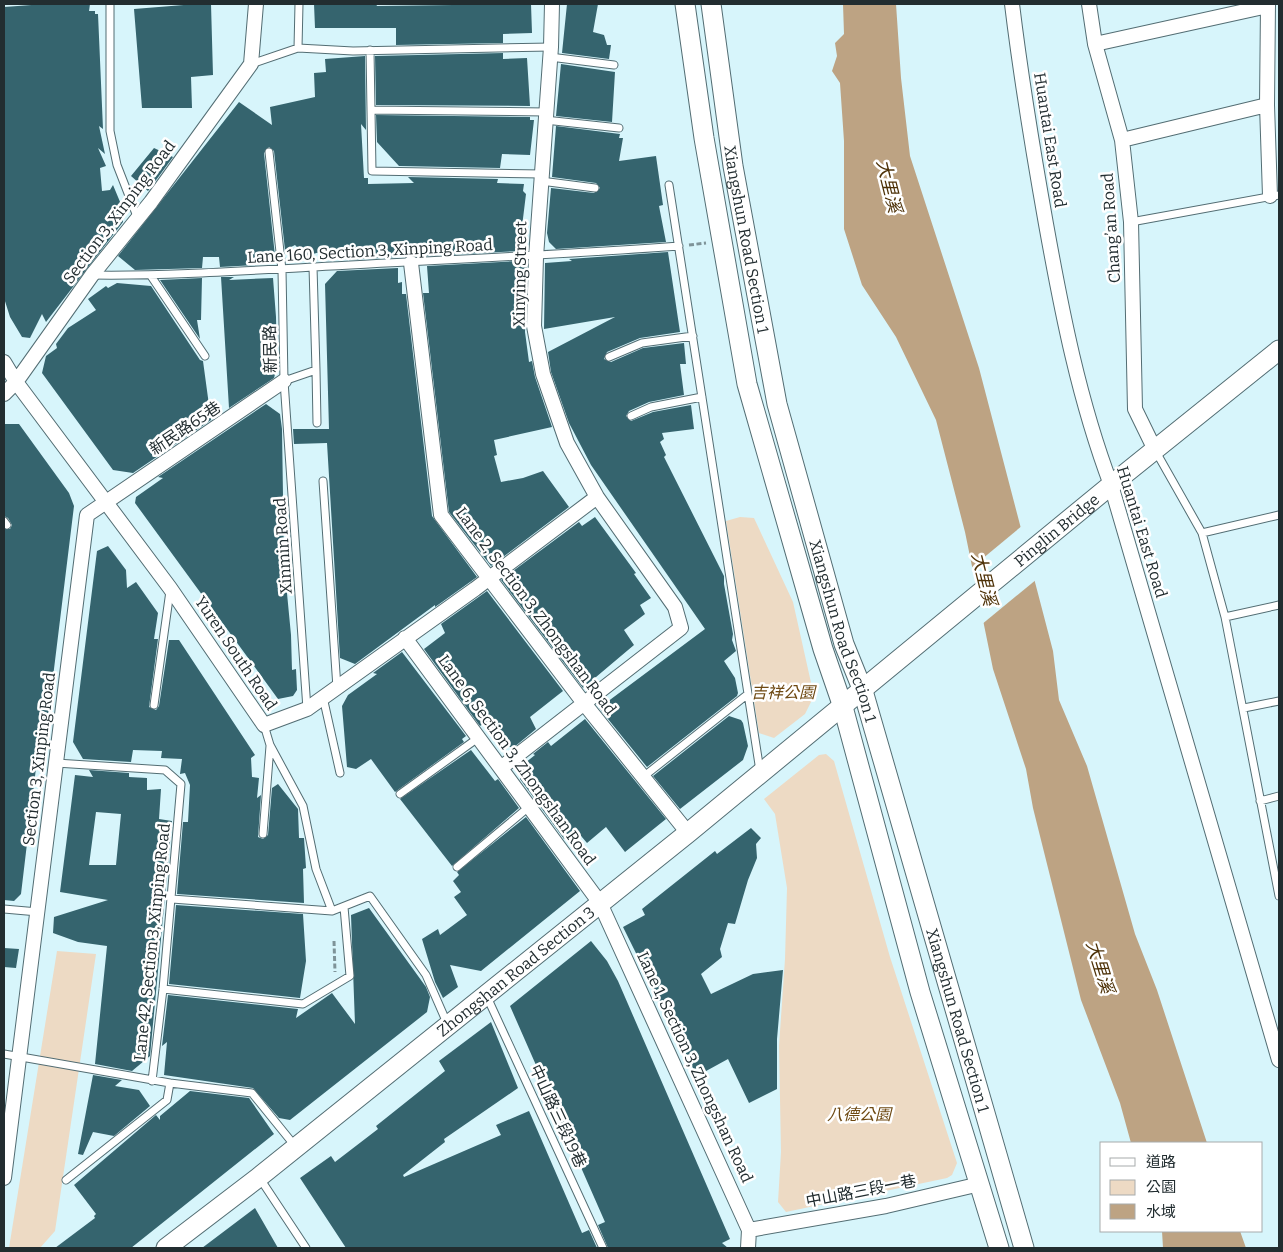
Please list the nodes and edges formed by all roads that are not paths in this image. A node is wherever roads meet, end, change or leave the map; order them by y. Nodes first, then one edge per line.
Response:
1 (110, 4) edge
2 (256, 4) edge
3 (299, 4) edge
4 (552, 4) edge
5 (685, 4) edge
6 (711, 4) edge
7 (1012, 4) edge
8 (1090, 4) edge
9 (1268, 5) edge
10 (1095, 44) junction
11 (298, 48) junction
12 (370, 50) junction
13 (551, 52) junction
14 (250, 64) junction
15 (614, 65) dead end
16 (1267, 105) junction
17 (370, 110) junction
18 (545, 116) junction
19 (619, 128) dead end
20 (1122, 140) junction
21 (270, 152) dead end
22 (541, 177) junction
23 (669, 185) dead end
24 (594, 188) dead end
25 (1275, 195) edge
26 (138, 219) junction
27 (1131, 222) junction
28 (679, 246) junction
29 (536, 257) junction
30 (411, 262) junction
31 (313, 267) junction
32 (282, 270) junction
33 (92, 275) junction
34 (151, 276) junction
35 (693, 336) junction
36 (1279, 350) edge
37 (205, 356) dead end
38 (609, 357) dead end
39 (4, 362) edge
40 (316, 370) junction
41 (284, 381) junction
42 (16, 382) junction
43 (4, 394) edge
44 (702, 397) junction
45 (631, 416) dead end
46 (316, 423) dead end
47 (1155, 450) junction
48 (323, 482) dead end
49 (1110, 485) junction
50 (597, 497) junction
51 (106, 503) junction
52 (1279, 515) edge
53 (1202, 533) junction
54 (489, 579) junction
55 (170, 588) junction
56 (1279, 605) edge
57 (1225, 617) junction
58 (405, 638) junction
59 (336, 688) junction
60 (863, 690) junction
61 (748, 694) junction
62 (323, 697) junction
63 (1279, 701) edge
64 (583, 702) junction
65 (154, 705) dead end
66 (843, 707) junction
67 (1244, 708) junction
68 (307, 709) junction
69 (264, 725) junction
70 (478, 738) junction
71 (270, 745) junction
72 (56, 763) junction
73 (502, 767) junction
74 (760, 771) junction
75 (340, 773) dead end
76 (642, 777) junction
77 (400, 794) dead end
78 (1279, 796) edge
79 (1260, 801) junction
80 (530, 806) junction
81 (688, 833) junction
82 (263, 834) dead end
83 (457, 866) dead end
84 (1279, 896) edge
85 (172, 899) junction
86 (600, 903) junction
87 (344, 906) junction
88 (4, 909) edge
89 (332, 911) junction
90 (38, 912) junction
91 (163, 989) junction
92 (486, 995) junction
93 (448, 1024) junction
94 (4, 1054) edge
95 (20, 1056) junction
96 (1279, 1060) edge
97 (152, 1081) junction
98 (170, 1084) junction
99 (294, 1146) junction
100 (259, 1177) junction
101 (4, 1178) edge
102 (66, 1180) dead end
103 (980, 1184) junction
104 (749, 1230) junction
105 (172, 1246) edge
106 (306, 1248) edge
107 (603, 1248) edge
108 (748, 1248) edge
109 (999, 1248) edge
110 (1024, 1248) edge

1 - 26 lane
2 - 14 street
3 - 11 lane
4 - 13 street, Xinying Street
5 - 66 street, Xiangshun Road Section 1
6 - 60 street, Xiangshun Road Section 1
7 - 49 street, Huantai East Road
8 - 10 street, Chang’an Road
9 - 10 street
9 - 16 street
10 - 20 street, Chang’an Road
11 - 12 lane
11 - 14 lane
12 - 13 lane
12 - 17 lane
13 - 15 lane
13 - 18 street, Xinying Street
14 - 26 street, Section 3, Xinping Road
16 - 20 street
16 - 25 street
17 - 18 lane
17 - 22 lane
18 - 19 lane
18 - 22 street, Xinying Street
20 - 27 street, Chang’an Road
21 - 32 lane, 新民路
22 - 24 lane
22 - 29 street, Xinying Street
23 - 28 lane
25 - 27 lane
26 - 33 street, Section 3, Xinping Road
27 - 47 street, Chang’an Road
28 - 29 lane, Lane 160, Section 3, Xinping Road
28 - 35 lane
29 - 30 lane, Lane 160, Section 3, Xinping Road
29 - 50 street, Xinying Street
30 - 31 lane, Lane 160, Section 3, Xinping Road
30 - 54 street, Lane 2, Section 3, Zhongshan Road
31 - 32 lane, Lane 160, Section 3, Xinping Road
31 - 40 lane
32 - 34 lane, Lane 160, Section 3, Xinping Road
32 - 41 lane, 新民路
33 - 34 lane, Lane 160, Section 3, Xinping Road
33 - 42 street, Section 3, Xinping Road
34 - 37 lane
35 - 38 lane
35 - 44 lane
36 - 47 street, Pinglin Bridge
39 - 42 street
40 - 41 lane, 新民路
40 - 46 lane
41 - 51 street, 新民路65巷
41 - 68 lane, Xinmin Road
42 - 43 street, Section 3, Xinping Road
42 - 51 street
44 - 45 lane
44 - 61 lane
47 - 49 street, Pinglin Bridge
47 - 53 lane
48 - 59 lane
49 - 60 street, Pinglin Bridge
49 - 96 street, Huantai East Road
50 - 54 street
50 - 64 street, Xinying Street
51 - 55 street, Yuren South Road
51 - 72 street, Section 3, Xinping Road
52 - 53 lane
53 - 57 lane
54 - 58 street
54 - 64 street, Lane 2, Section 3, Zhongshan Road
55 - 65 lane
55 - 69 street, Yuren South Road
56 - 57 lane
57 - 67 lane
58 - 59 street
58 - 70 street, Lane 6, Section 3, Zhongshan Road
59 - 62 street
60 - 66 street, Zhongshan Road Section 3
60 - 110 street, Xiangshun Road Section 1
61 - 74 lane
61 - 76 lane
62 - 68 street
62 - 75 lane
63 - 67 lane
64 - 73 street
64 - 76 street, Lane 2, Section 3, Zhongshan Road
66 - 74 street, Zhongshan Road Section 3
66 - 103 street, Xiangshun Road Section 1
67 - 79 lane
68 - 69 street
69 - 71 lane, Yuren South Road
70 - 73 street, Lane 6, Section 3, Zhongshan Road
70 - 77 lane
71 - 82 lane
71 - 89 lane, Yuren South Road
72 - 85 lane, Lane 42, Section 3, Xinping Road
72 - 90 street, Section 3, Xinping Road
73 - 80 street, Lane 6, Section 3, Zhongshan Road
74 - 81 street, Zhongshan Road Section 3
76 - 81 street, Lane 2, Section 3, Zhongshan Road
78 - 79 lane
79 - 84 lane
80 - 83 lane
80 - 86 street, Lane 6, Section 3, Zhongshan Road
81 - 86 street, Zhongshan Road Section 3
85 - 89 lane
85 - 91 lane, Lane 42, Section 3, Xinping Road
86 - 92 street, Zhongshan Road Section 3
86 - 104 street, Lane 1, Section 3, Zhongshan Road
87 - 89 lane
87 - 91 lane
87 - 93 lane
88 - 90 lane
90 - 95 street, Section 3, Xinping Road
91 - 97 lane, Lane 42, Section 3, Xinping Road
92 - 93 street, Zhongshan Road Section 3
92 - 107 lane, 中山路三段19巷
93 - 99 street, Zhongshan Road Section 3
94 - 95 lane, Lane 42, Section 3, Xinping Road
95 - 97 lane, Lane 42, Section 3, Xinping Road
95 - 101 street, Section 3, Xinping Road
97 - 98 lane
98 - 99 lane
98 - 102 lane
99 - 100 street, Zhongshan Road Section 3
100 - 105 street, Zhongshan Road Section 3
100 - 106 lane
103 - 104 street, 中山路三段一巷
103 - 109 street, Xiangshun Road Section 1
104 - 108 street, Lane 1, Section 3, Zhongshan Road

